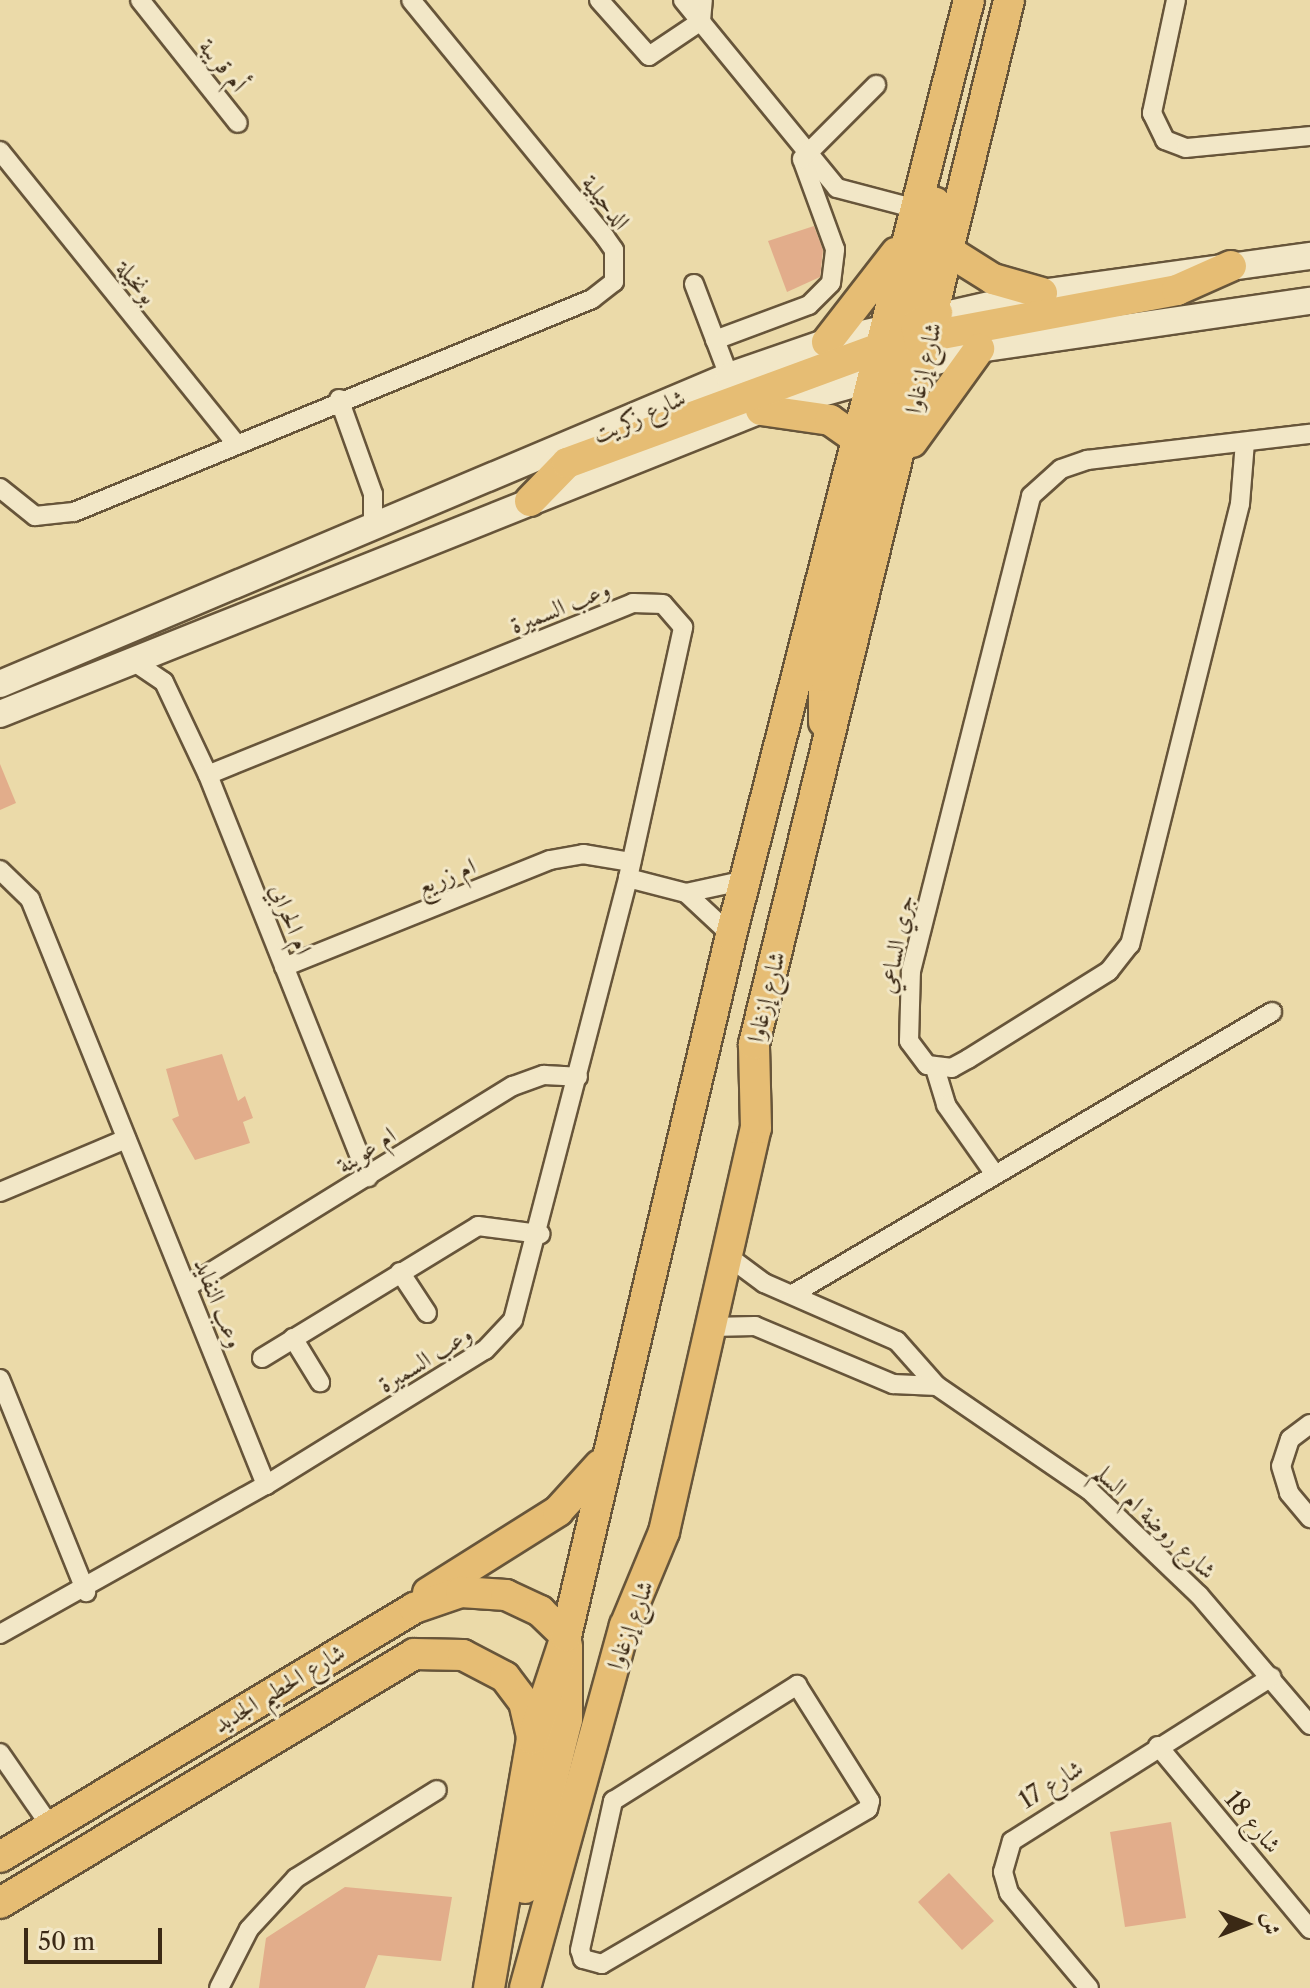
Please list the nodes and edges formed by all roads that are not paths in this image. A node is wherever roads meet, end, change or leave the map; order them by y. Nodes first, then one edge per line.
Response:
1 (140, 0) edge
2 (411, 0) edge
3 (599, 0) edge
4 (683, 0) edge
5 (703, 0) edge
6 (969, 0) edge
7 (1009, 0) edge
8 (1176, 0) edge
9 (701, 21) junction
10 (876, 85) dead end
11 (941, 103) junction
12 (238, 123) dead end
13 (1310, 136) edge
14 (807, 148) junction
15 (0, 151) edge
16 (913, 208) junction
17 (904, 242) junction
18 (950, 252) junction
19 (1310, 256) edge
20 (1231, 266) junction
21 (694, 284) dead end
22 (1042, 293) junction
23 (1310, 301) edge
24 (715, 340) junction
25 (827, 342) junction
26 (903, 342) junction
27 (979, 349) junction
28 (729, 376) junction
29 (339, 399) junction
30 (761, 410) junction
31 (1310, 434) edge
32 (857, 439) junction
33 (1245, 442) junction
34 (236, 444) junction
35 (902, 457) junction
36 (0, 488) edge
37 (530, 501) junction
38 (384, 523) junction
39 (173, 645) junction
40 (133, 661) junction
41 (2, 681) edge
42 (164, 682) junction
43 (0, 714) edge
44 (829, 748) junction
45 (208, 775) junction
46 (0, 870) edge
47 (629, 870) junction
48 (746, 880) junction
49 (686, 893) junction
50 (731, 935) junction
51 (284, 967) junction
52 (1272, 1012) dead end
53 (935, 1068) junction
54 (578, 1077) junction
55 (126, 1139) junction
56 (994, 1173) junction
57 (368, 1177) junction
58 (0, 1192) edge
59 (540, 1234) junction
60 (725, 1254) junction
61 (400, 1272) junction
62 (187, 1287) junction
63 (793, 1294) junction
64 (427, 1313) dead end
65 (711, 1327) junction
66 (293, 1338) junction
67 (262, 1358) dead end
68 (0, 1379) edge
69 (320, 1382) dead end
70 (937, 1386) junction
71 (1310, 1424) edge
72 (606, 1453) junction
73 (266, 1485) junction
74 (1310, 1518) edge
75 (86, 1592) junction
76 (390, 1621) junction
77 (0, 1634) edge
78 (566, 1636) junction
79 (1271, 1677) junction
80 (1310, 1725) edge
81 (532, 1739) junction
82 (1158, 1746) junction
83 (0, 1753) edge
84 (437, 1790) dead end
85 (51, 1827) junction
86 (0, 1857) edge
87 (555, 1871) junction
88 (594, 1872) junction
89 (590, 1893) junction
90 (0, 1903) edge
91 (1310, 1929) edge
92 (503, 1986) edge
93 (219, 1988) edge
94 (1089, 1988) edge

1 - 12 street, أم قريبة
2 - 29 street, الدحيلية
3 - 9 street
4 - 9 street
5 - 9 street
6 - 11 main road, شارع إزغاوا
7 - 18 main road, شارع إزغاوا
8 - 13 street
9 - 14 street
10 - 14 street
11 - 16 main road, شارع إزغاوا
11 - 26 main road
14 - 16 street
14 - 24 street
15 - 34 street, بونخيلة
16 - 17 main road, شارع إزغاوا
17 - 25 main road
17 - 26 main road, شارع إزغاوا
18 - 22 main road
18 - 26 main road, شارع إزغاوا
19 - 20 main road, شارع زكريت
20 - 22 main road, شارع زكريت
20 - 26 main road
21 - 24 street
22 - 26 main road, شارع زكريت
23 - 27 main road, شارع زكريت
24 - 28 street
25 - 26 main road, شارع زكريت
25 - 28 main road, شارع زكريت
26 - 27 main road, شارع زكريت
26 - 30 main road, شارع زكريت
26 - 32 main road, شارع إزغاوا
26 - 35 main road, شارع إزغاوا
26 - 37 main road
26 - 44 main road
27 - 35 main road
28 - 38 main road, شارع زكريت
29 - 34 street, الدحيلية
29 - 38 street
30 - 32 main road
30 - 37 main road, شارع زكريت
31 - 33 street, جري الساعي
32 - 48 main road, شارع إزغاوا
33 - 53 street
33 - 53 street, جري الساعي
34 - 36 street, الدحيلية
35 - 44 main road, شارع إزغاوا
37 - 39 main road, شارع زكريت
38 - 41 main road, شارع زكريت
39 - 40 main road, شارع زكريت
39 - 42 street
40 - 42 street
40 - 43 main road, شارع زكريت
42 - 45 street, ام الحرابي
44 - 60 main road, شارع إزغاوا
45 - 47 street, وعب السميرة
45 - 51 street, ام الحرابي
46 - 55 street, وعب النفايد
47 - 49 street
47 - 51 street, ام زريع
47 - 54 street, وعب السميرة
48 - 49 street
48 - 50 main road, شارع إزغاوا
49 - 50 street
50 - 72 main road, شارع إزغاوا
51 - 57 street, ام الحرابي
52 - 56 street
53 - 56 street
54 - 57 street, ام عوينة
54 - 59 street, وعب السميرة
55 - 58 street
55 - 62 street, وعب النفايد
56 - 63 street
57 - 62 street, ام عوينة
59 - 61 street
59 - 73 street, وعب السميرة
60 - 63 street, شارع روضة ام السلم
60 - 65 main road, شارع إزغاوا
61 - 64 street
61 - 66 street
62 - 73 street, وعب النفايد
63 - 70 street, شارع روضة ام السلم
65 - 70 street
65 - 87 main road, شارع إزغاوا
66 - 67 street
66 - 69 street
68 - 75 street
70 - 79 street, شارع روضة ام السلم
71 - 74 street
72 - 76 main road
72 - 78 main road, شارع إزغاوا
73 - 75 street, وعب السميرة
75 - 77 street, وعب السميرة
76 - 78 main road, شارع الحطيم الجديد
76 - 85 main road, شارع الحطيم الجديد
78 - 81 main road, شارع إزغاوا
78 - 92 main road
79 - 80 street, شارع روضة ام السلم
79 - 82 street, شارع 17
81 - 90 main road, شارع الحطيم الجديد
81 - 92 main road, شارع إزغاوا
82 - 91 street, شارع 18
82 - 94 street, شارع 17
83 - 85 street
84 - 93 street
85 - 86 main road, شارع الحطيم الجديد
87 - 88 street
87 - 89 street
87 - 92 main road, شارع إزغاوا
88 - 89 street
88 - 89 street

